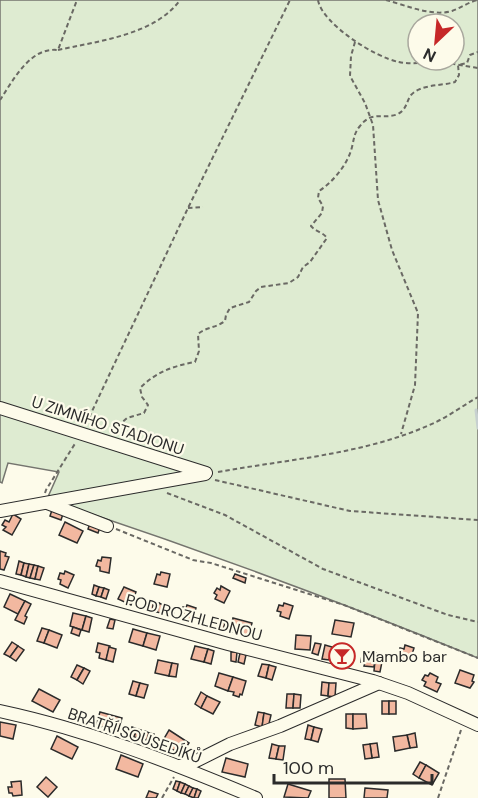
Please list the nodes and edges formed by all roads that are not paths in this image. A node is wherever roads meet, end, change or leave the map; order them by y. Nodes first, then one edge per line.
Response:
1 (0, 408) edge
2 (45, 502) junction
3 (0, 511) edge
4 (107, 526) road end
5 (0, 581) edge
6 (379, 683) junction
7 (0, 711) edge
8 (478, 725) edge
9 (179, 766) junction
10 (256, 798) edge

1 - 2 street, U ZIMNÍHO STADIONU
2 - 3 street, U ZIMNÍHO STADIONU
2 - 4 street
5 - 6 street, POD ROZHLEDNOU
6 - 8 street, POD ROZHLEDNOU
6 - 9 street
7 - 9 street, BRATŘÍ SOUSEDÍKŮ
9 - 10 street, BRATŘÍ SOUSEDÍKŮ

